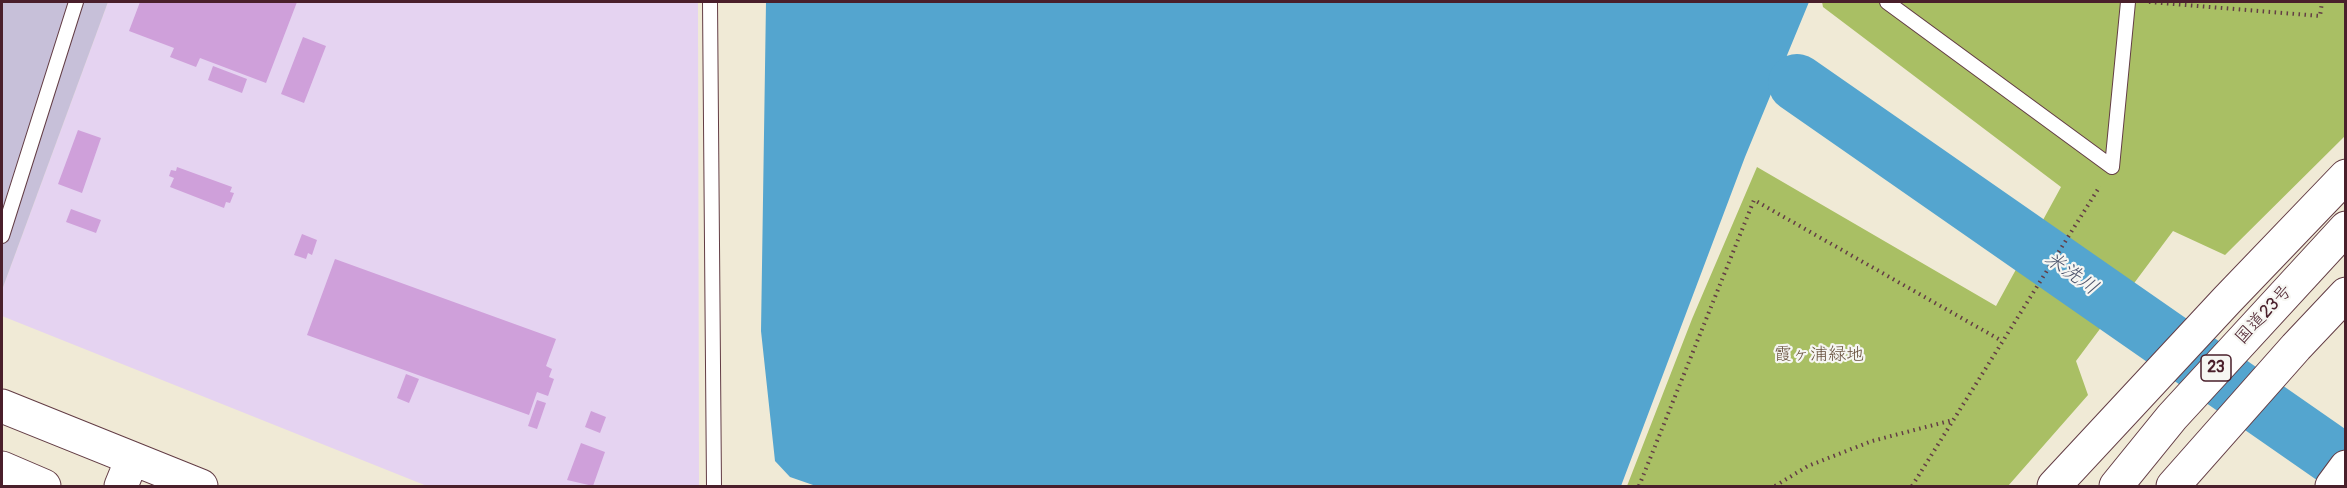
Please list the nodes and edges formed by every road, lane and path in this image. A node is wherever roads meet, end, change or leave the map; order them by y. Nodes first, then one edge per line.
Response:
1 (76, 2) edge
2 (710, 2) edge
3 (1887, 2) edge
4 (2128, 2) edge
5 (2148, 2) edge
6 (2322, 2) edge
7 (2112, 167) junction
8 (2346, 176) edge
9 (2346, 228) edge
10 (2, 236) edge
11 (2346, 294) edge
12 (2002, 341) junction
13 (2, 406) edge
14 (1953, 419) junction
15 (2346, 467) edge
16 (2, 468) edge
17 (127, 473) edge
18 (44, 486) edge
19 (201, 486) edge
20 (714, 486) edge
21 (1639, 486) edge
22 (1775, 486) edge
23 (1912, 486) edge
24 (2054, 486) edge
25 (2116, 486) edge
26 (2173, 486) edge
27 (2332, 486) edge

1 - 10 lane
2 - 20 lane
3 - 7 lane
4 - 7 lane
5 - 6 path
7 - 12 path
8 - 24 main road, 国道23号 / 23
9 - 25 main road, 国道23号 / 23
11 - 26 main road, 23
12 - 14 path
12 - 21 path
13 - 17 main road
14 - 22 path
14 - 23 path
15 - 27 main road
16 - 18 main road
17 - 19 main road

